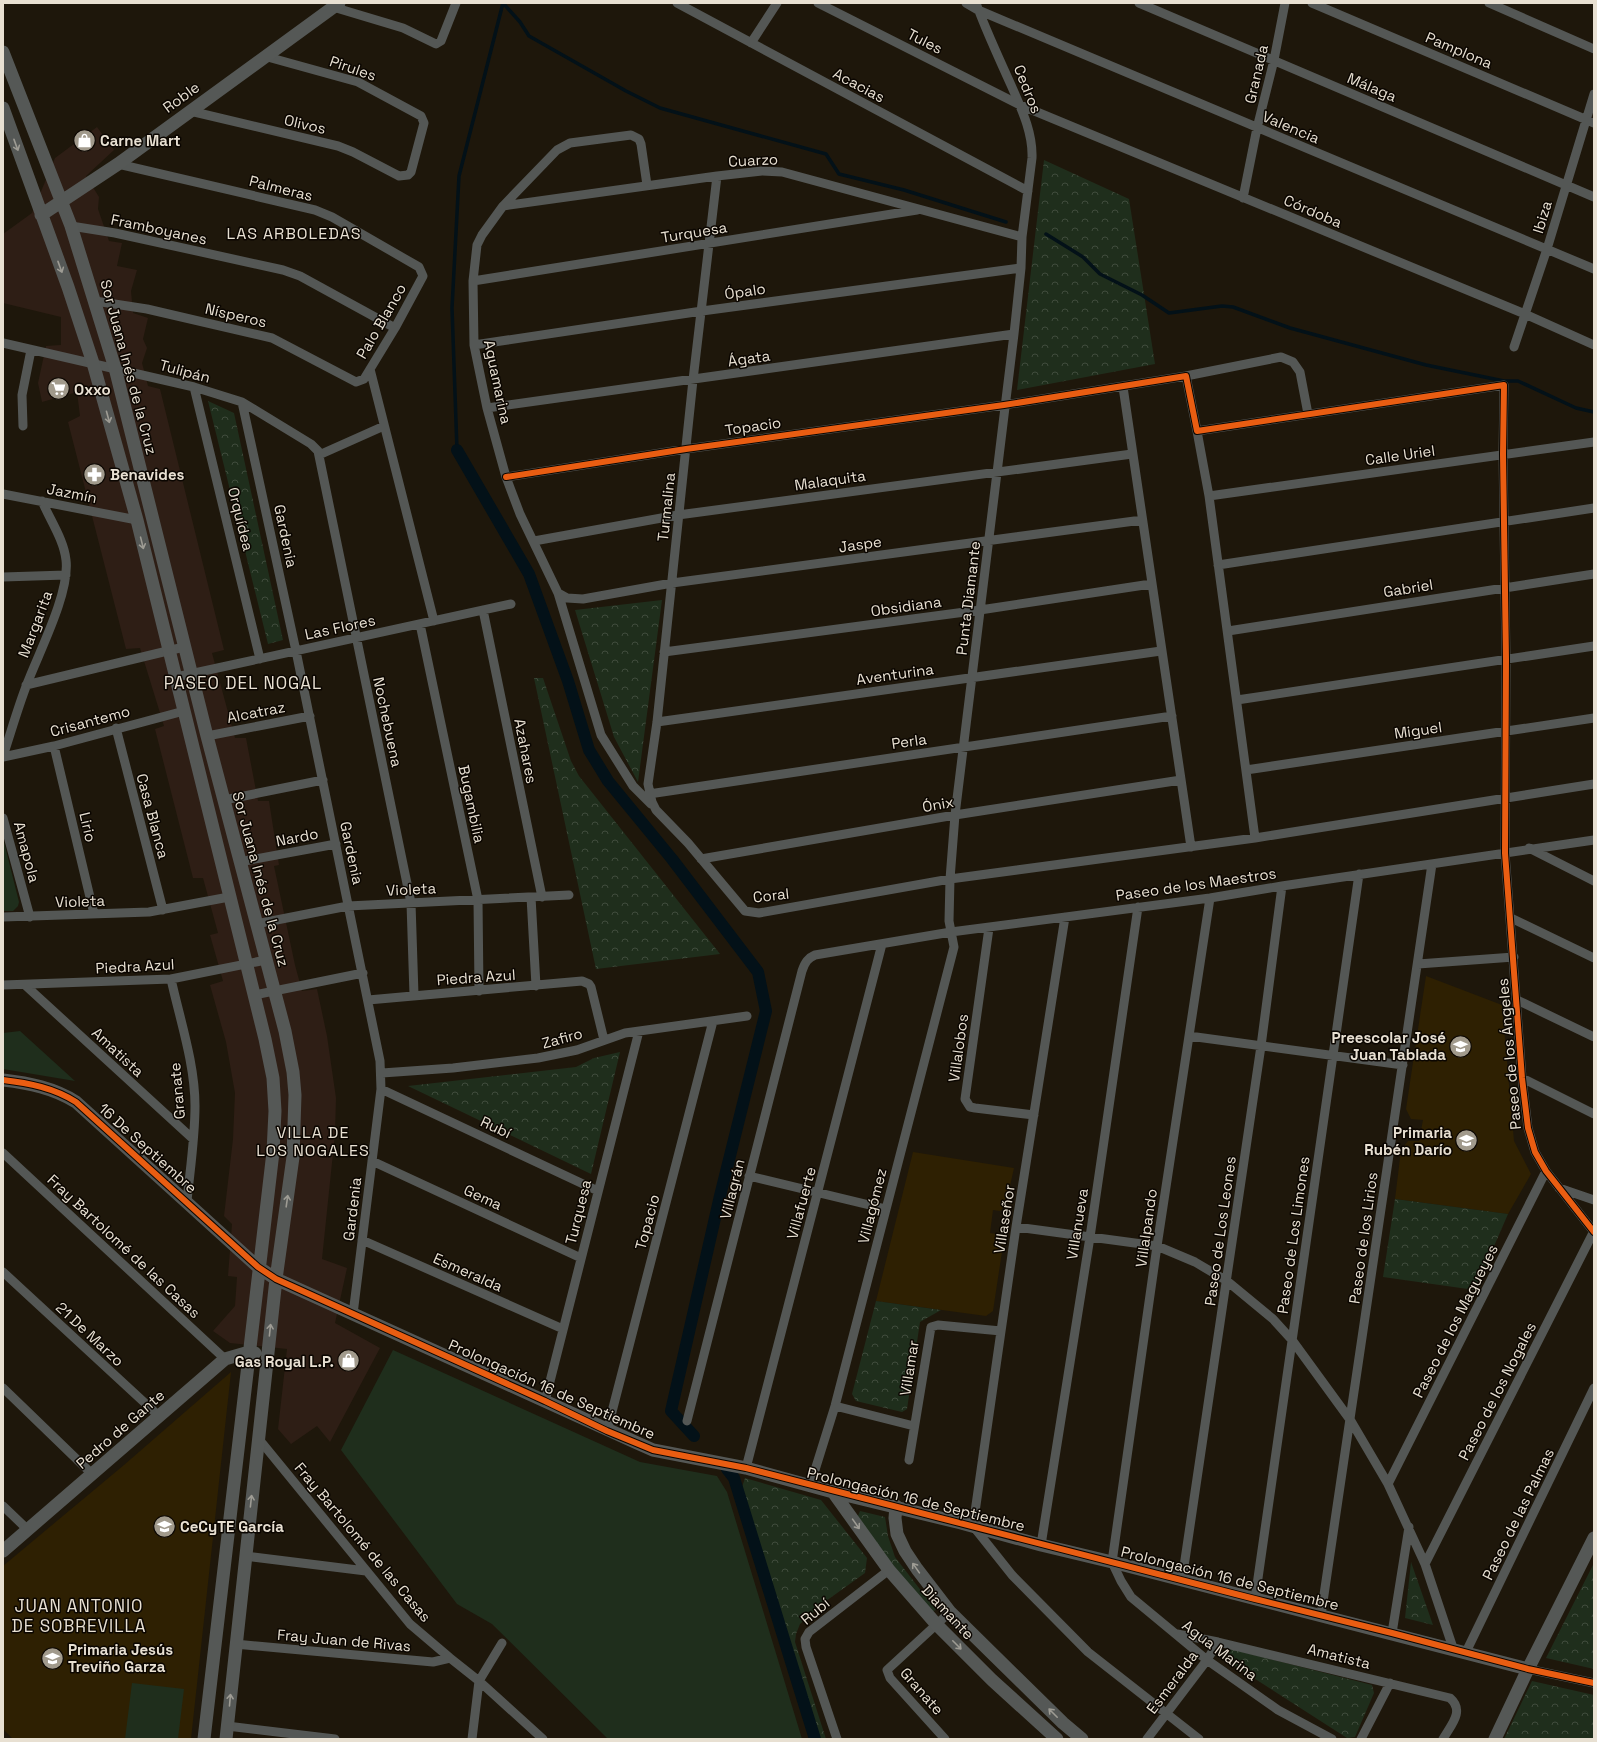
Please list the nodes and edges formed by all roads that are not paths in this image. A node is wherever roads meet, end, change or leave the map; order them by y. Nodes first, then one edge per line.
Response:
1 (456, 3) edge
2 (677, 3) edge
3 (777, 3) edge
4 (818, 3) edge
5 (966, 3) edge
6 (1139, 3) edge
7 (1285, 3) edge
8 (1312, 3) edge
9 (1489, 3) edge
10 (336, 5) edge
11 (977, 6) edge
12 (751, 43) junction
13 (1594, 49) edge
14 (3, 52) edge
15 (264, 56) junction
16 (1274, 60) junction
17 (1594, 94) edge
18 (1020, 105) junction
19 (3, 108) edge
20 (190, 111) junction
21 (1590, 122) edge
22 (1257, 128) junction
23 (118, 164) junction
24 (408, 175) joint
25 (717, 176) junction
26 (647, 185) junction
27 (1567, 185) junction
28 (1028, 191) junction
29 (1594, 197) edge
30 (1243, 198) junction
31 (61, 202) junction
32 (503, 206) junction
33 (920, 210) junction
34 (41, 215) junction
35 (71, 226) junction
36 (1022, 237) junction
37 (709, 244) junction
38 (1547, 249) junction
39 (1021, 268) junction
40 (1594, 269) edge
41 (422, 273) joint
42 (473, 281) junction
43 (95, 301) junction
44 (702, 311) junction
45 (1525, 314) junction
46 (395, 328) junction
47 (1014, 334) junction
48 (3, 343) edge
49 (474, 345) junction
50 (1594, 345) edge
51 (1514, 347) dead end
52 (31, 350) junction
53 (93, 363) junction
54 (115, 368) junction
55 (370, 369) junction
56 (1186, 376) junction
57 (693, 380) junction
58 (361, 381) joint
59 (194, 387) junction
60 (1123, 387) junction
61 (242, 402) junction
62 (1004, 405) junction
63 (487, 408) junction
64 (1308, 414) junction
65 (23, 426) dead end
66 (384, 426) junction
67 (1197, 430) junction
68 (1594, 442) edge
69 (686, 449) junction
70 (1132, 454) junction
71 (1503, 454) junction
72 (136, 455) junction
73 (319, 456) junction
74 (120, 459) junction
75 (998, 471) junction
76 (506, 477) junction
77 (3, 494) edge
78 (1209, 496) junction
79 (42, 501) junction
80 (1594, 508) edge
81 (678, 516) junction
82 (136, 520) junction
83 (1142, 520) junction
84 (1503, 522) junction
85 (990, 540) junction
86 (534, 541) junction
87 (1218, 565) junction
88 (1594, 574) edge
89 (66, 575) junction
90 (3, 577) edge
91 (672, 583) junction
92 (1151, 584) junction
93 (1504, 587) junction
94 (558, 593) junction
95 (511, 604) dead end
96 (483, 610) junction
97 (980, 610) junction
98 (434, 621) junction
99 (420, 624) junction
100 (1228, 631) junction
101 (356, 638) junction
102 (1594, 646) edge
103 (184, 647) junction
104 (169, 650) junction
105 (296, 651) junction
106 (1161, 651) junction
107 (664, 652) junction
108 (260, 659) junction
109 (1506, 659) junction
110 (191, 674) junction
111 (176, 677) junction
112 (972, 677) junction
113 (26, 685) junction
114 (1237, 700) junction
115 (184, 711) junction
116 (310, 716) junction
117 (1172, 716) junction
118 (1594, 718) edge
119 (657, 722) junction
120 (116, 728) junction
121 (1505, 732) junction
122 (207, 736) junction
123 (54, 746) junction
124 (964, 747) junction
125 (3, 756) edge
126 (1246, 770) junction
127 (323, 780) junction
128 (1181, 780) junction
129 (1594, 784) edge
130 (649, 794) junction
131 (1504, 799) junction
132 (224, 800) junction
133 (656, 810) junction
134 (955, 815) junction
135 (3, 818) edge
136 (1255, 838) junction
137 (1594, 840) edge
138 (336, 844) junction
139 (1192, 847) junction
140 (1530, 848) junction
141 (1505, 853) junction
142 (700, 858) junction
143 (239, 862) junction
144 (1432, 864) junction
145 (1359, 874) junction
146 (950, 879) junction
147 (1594, 881) edge
148 (1282, 886) junction
149 (569, 895) dead end
150 (229, 897) junction
151 (531, 897) junction
152 (542, 897) junction
153 (1210, 898) junction
154 (478, 900) junction
155 (411, 903) junction
156 (348, 906) junction
157 (1138, 907) junction
158 (163, 910) junction
159 (94, 914) junction
160 (3, 917) edge
161 (30, 917) junction
162 (1065, 917) junction
163 (1511, 918) junction
164 (256, 924) junction
165 (989, 928) junction
166 (951, 932) junction
167 (882, 944) junction
168 (1514, 957) junction
169 (1594, 958) edge
170 (266, 960) junction
171 (805, 963) joint
172 (1418, 964) junction
173 (247, 965) junction
174 (363, 973) junction
175 (170, 979) junction
176 (3, 985) edge
177 (25, 985) junction
178 (536, 986) junction
179 (274, 990) junction
180 (479, 991) junction
181 (254, 995) junction
182 (414, 995) junction
183 (368, 1000) junction
184 (1517, 1000) junction
185 (747, 1016) dead end
186 (713, 1021) junction
187 (638, 1031) junction
188 (1189, 1036) junction
189 (1594, 1037) edge
190 (604, 1040) junction
191 (1261, 1046) junction
192 (1333, 1056) junction
193 (1403, 1065) junction
194 (382, 1073) junction
195 (1522, 1078) junction
196 (6, 1083) edge
197 (381, 1089) junction
198 (1594, 1114) edge
199 (1034, 1115) junction
200 (193, 1139) junction
201 (3, 1153) edge
202 (372, 1161) junction
203 (1546, 1171) junction
204 (749, 1176) junction
205 (1559, 1188) junction
206 (598, 1191) junction
207 (818, 1194) junction
208 (1594, 1200) edge
209 (187, 1201) junction
210 (886, 1209) junction
211 (1016, 1227) junction
212 (1594, 1232) edge
213 (1090, 1237) junction
214 (362, 1240) junction
215 (1157, 1246) junction
216 (581, 1258) junction
217 (258, 1267) junction
218 (3, 1272) edge
219 (276, 1279) junction
220 (1227, 1281) junction
221 (353, 1314) junction
222 (563, 1329) junction
223 (1001, 1332) junction
224 (1292, 1340) junction
225 (249, 1352) junction
226 (267, 1353) junction
227 (226, 1359) junction
228 (3, 1388) edge
229 (1594, 1388) edge
230 (545, 1401) junction
231 (835, 1406) junction
232 (159, 1416) junction
233 (687, 1421) dead end
234 (1351, 1421) junction
235 (914, 1426) junction
236 (607, 1431) junction
237 (258, 1438) junction
238 (909, 1460) dead end
239 (746, 1468) junction
240 (92, 1474) junction
241 (1388, 1484) junction
242 (810, 1486) junction
243 (834, 1492) junction
244 (3, 1506) edge
245 (896, 1506) junction
246 (973, 1526) junction
247 (1409, 1528) junction
248 (27, 1529) junction
249 (1594, 1538) edge
250 (1041, 1545) junction
251 (3, 1550) edge
252 (245, 1556) junction
253 (1112, 1562) junction
254 (1425, 1564) junction
255 (889, 1570) junction
256 (366, 1571) junction
257 (1182, 1580) junction
258 (1255, 1599) junction
259 (950, 1612) junction
260 (1321, 1615) junction
261 (937, 1625) junction
262 (1392, 1633) junction
263 (1175, 1634) junction
264 (1218, 1642) junction
265 (502, 1643) dead end
266 (235, 1644) junction
267 (1453, 1648) junction
268 (1466, 1652) junction
269 (450, 1658) junction
270 (1207, 1660) junction
271 (1528, 1668) junction
272 (479, 1681) junction
273 (1390, 1683) junction
274 (1594, 1684) edge
275 (1166, 1714) junction
276 (227, 1726) junction
277 (204, 1739) edge
278 (226, 1739) edge
279 (335, 1739) edge
280 (472, 1739) edge
281 (543, 1739) edge
282 (837, 1739) edge
283 (945, 1739) edge
284 (1057, 1739) edge
285 (1082, 1739) edge
286 (1147, 1739) edge
287 (1199, 1739) edge
288 (1332, 1739) edge
289 (1361, 1739) edge
290 (1443, 1739) edge
291 (1495, 1739) edge

1 - 10 street
2 - 12 street, Acacias
3 - 12 street
4 - 18 street, Tules
5 - 11 street, Valencia
6 - 16 street, Málaga
7 - 16 street, Granada
8 - 21 street, Pamplona
9 - 13 street
10 - 15 main road, Roble
11 - 18 street, Cedros
11 - 22 street, Valencia
12 - 28 street, Acacias
14 - 31 main road, Sor Juana Inés de la Cruz
15 - 20 main road, Roble
15 - 24 street, Pirules
16 - 22 street, Granada
16 - 27 street, Málaga
17 - 21 street, Ibiza
18 - 28 street, Cedros
18 - 30 street, Córdoba
19 -> 34 main road
20 - 23 main road, Roble
20 - 24 street, Olivos
21 - 27 street, Ibiza
22 - 30 street, Granada
22 - 38 street, Valencia
23 - 31 main road, Roble
23 - 41 street, Palmeras
25 - 26 street, Cuarzo
25 - 33 street, Cuarzo
25 - 37 street, Turmalina
26 - 32 street, Cuarzo
26 - 32 street, Aguamarina
27 - 29 street, Málaga
27 - 38 street, Ibiza
28 - 36 street, Cedros
30 - 45 street, Córdoba
31 - 34 main road, Roble
31 - 35 main road, Sor Juana Inés de la Cruz
32 - 42 street, Aguamarina
33 - 36 street, Cuarzo
33 - 37 street, Turquesa
34 -> 53 main road
35 - 43 main road, Sor Juana Inés de la Cruz
35 - 46 street, Framboyanes
36 - 39 street, Punta Diamante
37 - 42 street, Turquesa
37 - 44 street, Turmalina
38 - 40 street, Valencia
38 - 45 street, Ibiza
39 - 44 street, Ópalo
39 - 47 street, Punta Diamante
41 - 46 street, Palo Blanco
42 - 49 street, Aguamarina
43 - 54 main road, Sor Juana Inés de la Cruz
43 - 58 street, Nísperos
44 - 49 street, Ópalo
44 - 57 street, Turmalina
45 - 50 street, Córdoba
45 - 51 street, Ibiza
46 - 55 street, Palo Blanco
47 - 57 street, Ágata
47 - 62 street, Punta Diamante
48 - 52 street, Tulipán
49 - 63 street, Aguamarina
52 - 53 street, Tulipán
52 - 65 street
53 - 54 street, Tulipán
53 -> 74 main road
54 - 59 street, Tulipán
54 - 72 main road, Sor Juana Inés de la Cruz
55 - 58 street, Palo Blanco
55 - 66 street
56 - 60 street, Topacio
56 - 64 street, Topacio
56 - 67 street
57 - 63 street, Ágata
57 - 69 street, Turmalina
59 - 61 street, Tulipán
59 - 108 street, Orquídea
60 - 62 street, Topacio
60 - 70 street
61 - 73 street, Tulipán
61 - 105 street, Gardenia
62 - 69 street, Topacio
62 - 75 street, Punta Diamante
63 - 76 street, Aguamarina
64 - 67 street
64 - 71 street, Paseo de los Ángeles
66 - 73 street
66 - 98 street
67 - 78 street
68 - 71 street, Calle Uriel
69 - 76 street, Topacio
69 - 81 street, Turmalina
70 - 75 street, Malaquita
70 - 83 street
71 - 78 street, Calle Uriel
71 - 84 street, Paseo de los Ángeles
72 - 74 main road
72 - 103 main road, Sor Juana Inés de la Cruz
73 - 101 street, Nochebuena
74 - 82 main road
75 - 81 street, Malaquita
75 - 85 street, Punta Diamante
76 - 86 street, Aguamarina
77 - 79 street, Jazmín
78 - 87 street
79 - 82 street, Jazmín
79 - 89 street, Margarita
80 - 84 street
81 - 86 street, Malaquita
81 - 91 street, Turmalina
82 -> 104 main road
83 - 85 street, Jaspe
83 - 92 street
84 - 87 street
84 - 93 street, Paseo de los Ángeles
85 - 91 street, Jaspe
85 - 97 street, Punta Diamante
86 - 94 street, Aguamarina
87 - 100 street
88 - 93 street, Gabriel
89 - 90 street
89 - 113 street, Margarita
91 - 94 street, Jaspe
91 - 107 street, Turmalina
92 - 97 street, Obsidiana
92 - 106 street
93 - 100 street, Gabriel
93 - 109 street, Paseo de los Ángeles
94 - 133 street, Aguamarina
95 - 96 street, Las Flores
96 - 98 street, Las Flores
96 - 152 street, Azahares
97 - 107 street, Obsidiana
97 - 112 street, Punta Diamante
98 - 99 street, Las Flores
99 - 101 street, Las Flores
99 - 154 street, Bugambilia
100 - 114 street
101 - 105 street, Las Flores
101 - 155 street, Nochebuena
102 - 109 street
103 - 104 street
103 - 110 main road, Sor Juana Inés de la Cruz
104 - 111 main road
104 - 113 street
105 - 108 street, Las Flores
105 - 116 street, Gardenia
106 - 112 street, Aventurina
106 - 117 street
107 - 119 street, Turmalina
108 - 110 street, Las Flores
109 - 114 street
109 - 121 street, Paseo de los Ángeles
110 - 111 street, Las Flores
110 - 122 main road, Sor Juana Inés de la Cruz
111 - 115 main road
112 - 119 street, Aventurina
112 - 124 street, Punta Diamante
113 - 125 street, Margarita
114 - 126 street
115 - 120 street, Crisantemo
115 - 150 main road
116 - 122 street, Alcatraz
116 - 127 street, Gardenia
117 - 124 street, Perla
117 - 128 street
118 - 121 street, Miguel
119 - 130 street, Turmalina
120 - 123 street, Crisantemo
120 - 158 street, Casa Blanca
121 - 126 street, Miguel
121 - 131 street, Paseo de los Ángeles
122 - 132 main road, Sor Juana Inés de la Cruz
123 - 125 street, Crisantemo
123 - 159 street, Lirio
124 - 130 street, Perla
124 - 134 street, Punta Diamante
126 - 136 street
127 - 132 street
127 - 138 street, Gardenia
128 - 134 street, Ónix
128 - 139 street
129 - 131 street, Coral
130 - 133 street, Coral
131 - 136 street, Coral
131 - 141 street, Paseo de los Ángeles
132 - 143 main road, Sor Juana Inés de la Cruz
133 - 142 street, Coral
134 - 142 street, Ónix
134 - 146 street, Punta Diamante
135 - 161 street, Amapola
136 - 139 street, Coral
137 - 140 street, Paseo de los Maestros
138 - 143 street, Nardo
138 - 156 street, Gardenia
139 - 146 street, Coral
140 - 141 street, Paseo de los Maestros
140 - 147 street
141 - 144 street, Paseo de los Maestros
141 - 163 street, Paseo de los Ángeles
142 - 146 street, Coral
143 - 164 main road, Sor Juana Inés de la Cruz
144 - 145 street, Paseo de los Maestros
144 - 172 street, Paseo de los Lirios
145 - 148 street, Paseo de los Maestros
145 - 192 street, Paseo de Los Limones
146 - 166 street, Punta Diamante
148 - 153 street, Paseo de los Maestros
148 - 191 street, Paseo de Los Leones
149 - 152 street, Violeta
150 - 158 street, Violeta
150 - 173 main road
151 - 152 street, Violeta
151 - 154 street, Violeta
151 - 178 street
153 - 157 street, Paseo de los Maestros
153 - 188 street, Villalpando
154 - 155 street, Violeta
154 - 180 street, Bugambilia
155 - 156 street, Violeta
155 - 182 street, Nochebuena
156 - 164 street, Violeta
156 - 174 street, Gardenia
157 - 162 street, Paseo de los Maestros
157 - 213 street, Villanueva
158 - 159 street, Violeta
159 - 161 street, Violeta
160 - 161 street, Violeta
162 - 165 street, Paseo de los Maestros
162 - 199 street, Villaseñor
163 - 168 street, Paseo de los Ángeles
163 - 169 street
164 - 170 main road, Sor Juana Inés de la Cruz
165 - 166 street, Paseo de los Maestros
165 - 199 street, Villalobos
166 - 167 street, Paseo de los Maestros
166 - 210 street, Villagómez
167 - 171 street, Paseo de los Maestros
167 - 207 street, Villafuerte
168 - 172 street
168 - 184 street, Paseo de los Ángeles
170 - 173 street, Piedra Azul
170 - 179 main road, Sor Juana Inés de la Cruz
171 - 204 street, Villagrán
172 - 193 street, Paseo de los Lirios
173 - 175 street, Piedra Azul
173 - 181 main road
174 - 179 street
174 - 183 street, Gardenia
175 - 177 street, Piedra Azul
175 - 200 street, Granate
176 - 177 street, Piedra Azul
177 - 200 street, Amatista
178 - 180 street, Piedra Azul
178 - 190 street, Piedra Azul
179 - 181 street
219 -> 179 main road, Sor Juana Inés de la Cruz
180 - 182 street, Piedra Azul
181 - 217 main road
182 - 183 street, Piedra Azul
183 - 194 street, Gardenia
184 - 189 street
184 - 195 street, Paseo de los Ángeles
185 - 186 street, Zafiro
186 - 187 street, Zafiro
186 - 236 street, Topacio
187 - 190 street, Zafiro
187 - 206 street, Turquesa
188 - 191 street
188 - 215 street, Villalpando
190 - 194 street, Zafiro
191 - 192 street
191 - 220 street, Paseo de Los Leones
192 - 193 street
192 - 224 street, Paseo de Los Limones
193 - 234 street, Paseo de los Lirios
194 - 197 street, Gardenia
195 - 198 street
195 - 203 street, Paseo de los Ángeles
196 - 209 main road, 16 De Septiembre
197 - 202 street, Gardenia
197 - 206 street, Rubí
199 - 211 street, Villaseñor
200 - 209 street, Granate
201 - 227 street, Fray Bartolomé de las Casas
202 - 214 street, Gardenia
202 - 216 street, Gema
203 - 205 street, Paseo de los Ángeles
203 - 241 street, Paseo de los Magueyes
204 - 207 street
204 - 233 street, Villagrán
205 - 208 street
205 - 212 street, Paseo de los Ángeles
206 - 216 street, Turquesa
207 - 210 street
207 - 239 street, Villafuerte
209 - 217 main road, 16 De Septiembre
210 - 231 street, Villagómez
211 - 213 street
211 - 223 street, Villaseñor
212 - 254 street, Paseo de los Nogales
213 - 215 street
213 - 250 street, Villanueva
214 - 221 street, Gardenia
214 - 222 street, Esmeralda
215 - 220 street
215 - 253 street, Villalpando
216 - 222 street, Turquesa
217 - 219 main road, Prolongación 16 de Septiembre
217 - 225 main road
218 - 232 street, 21 De Marzo
219 - 221 main road, Prolongación 16 de Septiembre
226 -> 219 main road, Sor Juana Inés de la Cruz
220 - 224 street
220 - 257 street, Paseo de Los Leones
221 - 230 main road, Prolongación 16 de Septiembre
222 - 230 street, Turquesa
223 - 235 street, Villamar
223 - 246 street, Villaseñor
224 - 234 street
224 - 258 street, Paseo de Los Limones
225 - 226 main road, Pedro de Gante
225 - 227 main road, Pedro de Gante
225 - 277 main road
226 - 237 main road, Sor Juana Inés de la Cruz
227 - 232 main road, Pedro de Gante
228 - 240 street
229 - 268 street, Paseo de las Palmas
230 - 236 main road, Prolongación 16 de Septiembre
231 - 235 street
231 - 242 street, Villagómez
232 - 240 main road, Pedro de Gante
234 - 241 street
234 - 260 street, Paseo de los Lirios
235 - 238 street, Villamar
236 - 239 main road, Prolongación 16 de Septiembre
252 -> 237 main road, Sor Juana Inés de la Cruz
237 - 256 street, Fray Bartolomé de las Casas
239 - 242 main road, Prolongación 16 de Septiembre
240 - 248 main road, Pedro de Gante
241 - 247 street
242 - 243 main road, Prolongación 16 de Septiembre
243 - 245 main road, Prolongación 16 de Septiembre
243 -> 255 main road, Diamante
244 - 248 street
245 - 246 main road, Prolongación 16 de Septiembre
259 -> 245 main road, Diamante
246 - 250 main road, Prolongación 16 de Septiembre
246 - 275 street
247 - 254 street
247 - 262 street
248 - 251 main road, Pedro de Gante
249 - 271 main road
250 - 253 main road, Prolongación 16 de Septiembre
252 - 256 street
252 - 266 main road, Sor Juana Inés de la Cruz
253 - 257 main road, Prolongación 16 de Septiembre
253 - 263 street, Agua Marina
254 - 267 street
255 - 261 main road, Diamante
255 - 282 street, Rubí
256 - 269 street, Fray Bartolomé de las Casas
257 - 258 main road, Prolongación 16 de Septiembre
258 - 260 main road, Prolongación 16 de Septiembre
259 - 261 street, Granate
285 -> 259 main road, Diamante
260 - 262 main road, Prolongación 16 de Septiembre
261 - 283 street, Granate
261 -> 284 main road, Diamante
262 - 267 main road, Prolongación 16 de Septiembre
263 - 264 street, Amatista
263 - 270 street, Agua Marina
264 - 270 street, Esmeralda
264 - 273 street, Amatista
265 - 272 street
266 - 269 street, Fray Juan de Rivas
276 -> 266 main road, Sor Juana Inés de la Cruz
267 - 268 main road, Prolongación 16 de Septiembre
268 - 271 main road, Prolongación 16 de Septiembre
269 - 272 street, Fray Bartolomé de las Casas
270 - 275 street, Esmeralda
270 - 288 street, Agua Marina
271 - 274 street, Prolongación 16 de Septiembre
271 - 291 main road
272 - 280 street
272 - 281 street, Fray Bartolomé de las Casas
273 - 289 street
273 - 290 street, Amatista
275 - 286 street, Esmeralda
275 - 287 street
276 - 278 main road, Sor Juana Inés de la Cruz
276 - 279 street

